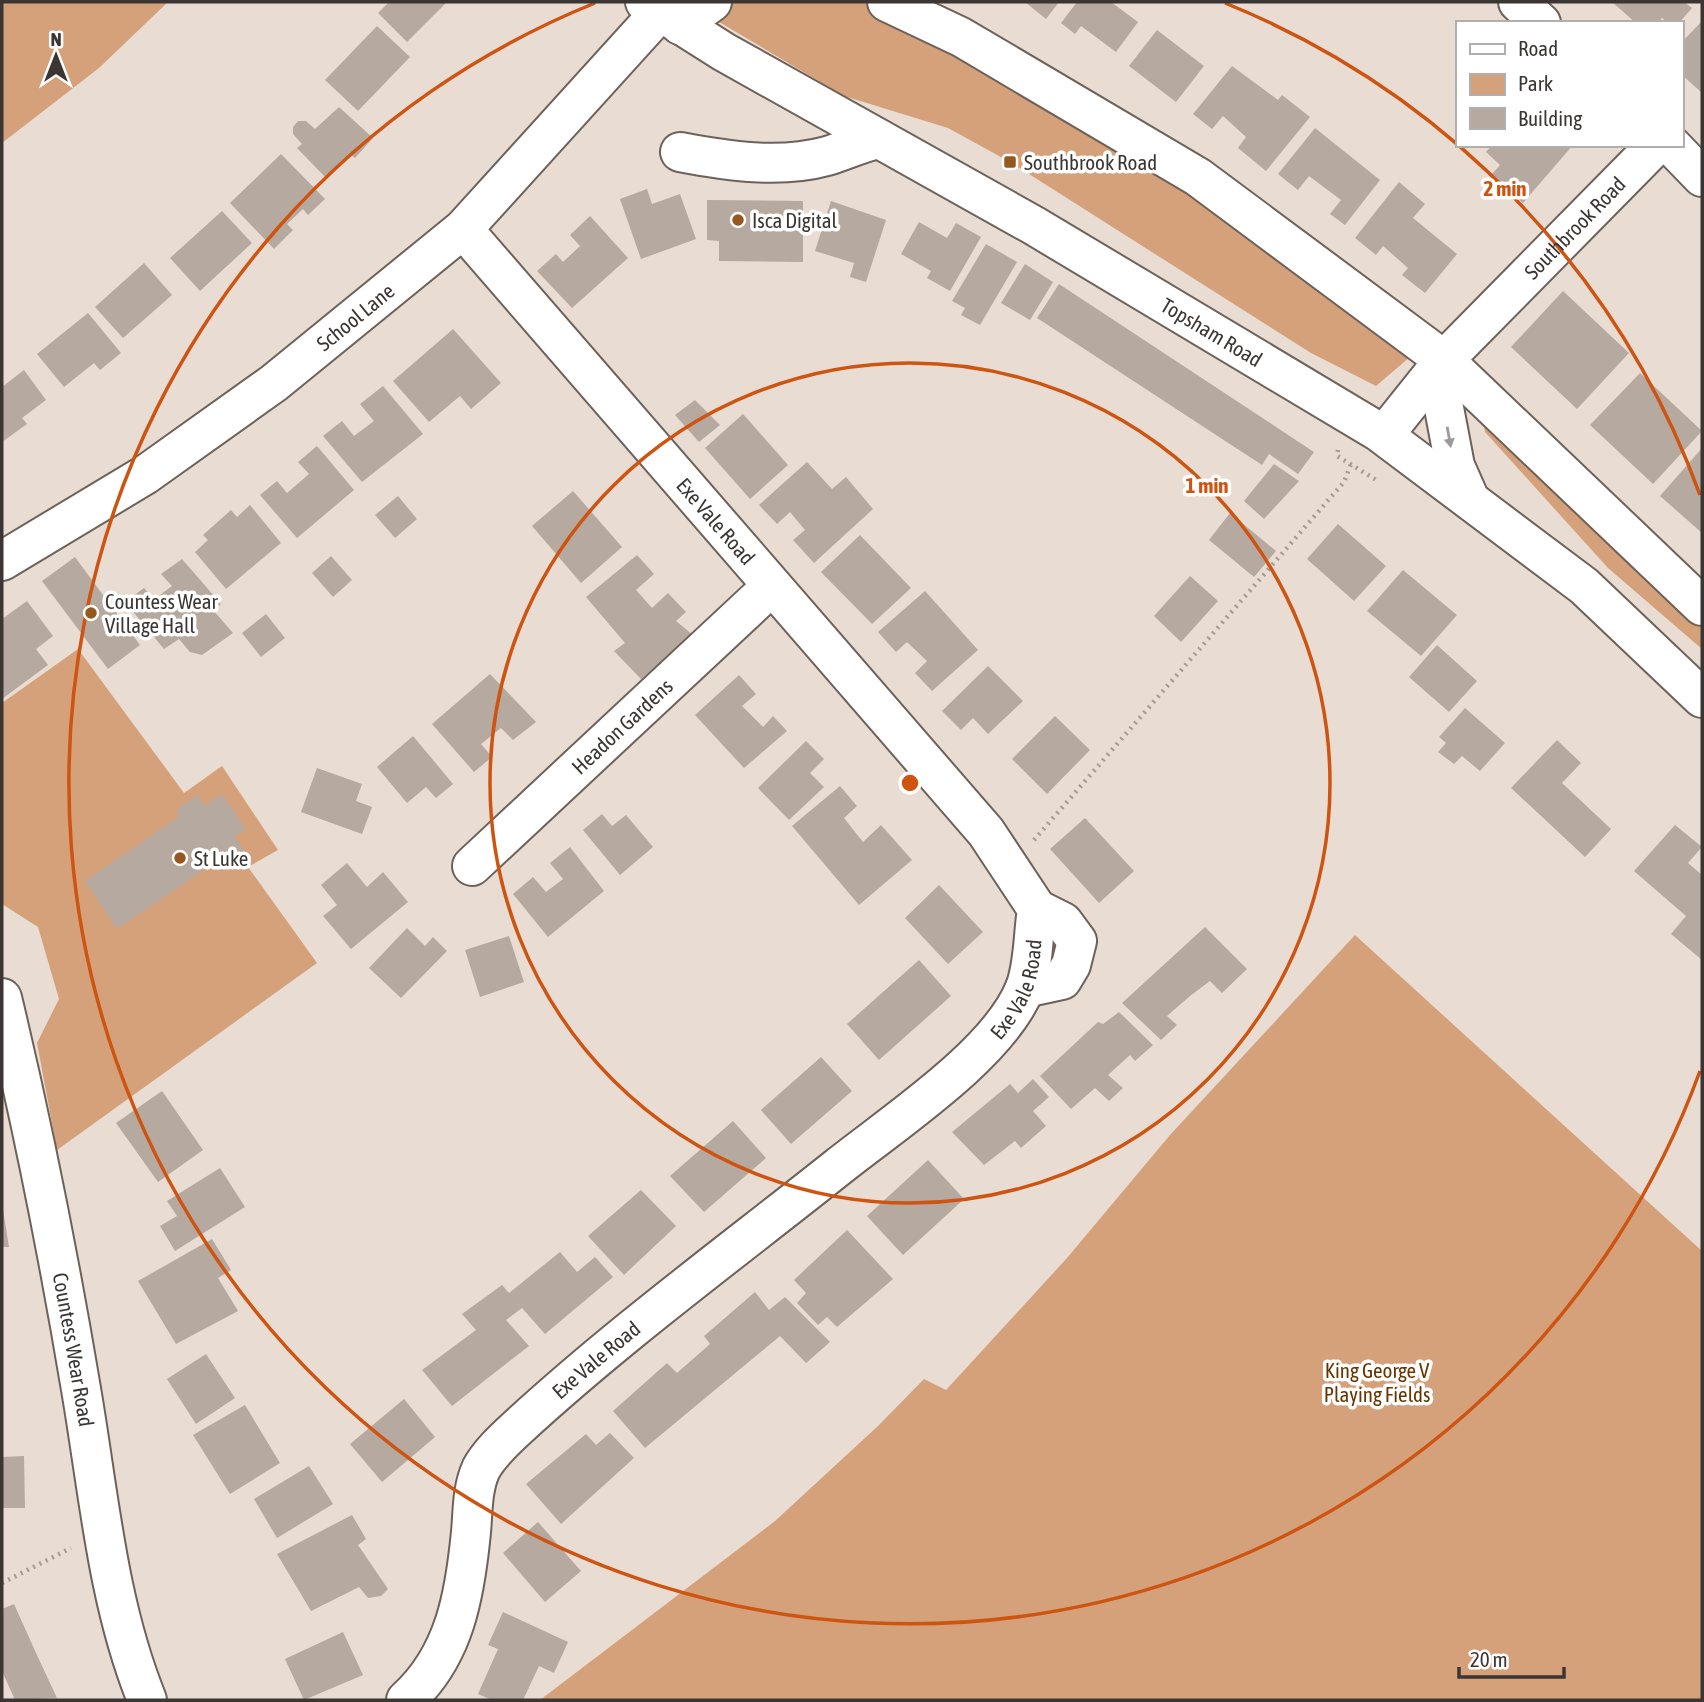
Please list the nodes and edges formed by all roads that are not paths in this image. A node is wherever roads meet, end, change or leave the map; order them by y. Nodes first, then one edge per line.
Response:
1 (712, 2) edge
2 (887, 2) edge
3 (1518, 2) edge
4 (661, 13) edge
5 (1539, 21) edge
6 (879, 139) junction
7 (1654, 147) edge
8 (1673, 147) edge
9 (680, 152) dead end
10 (1702, 177) edge
11 (463, 229) junction
12 (1440, 365) junction
13 (1384, 435) junction
14 (1470, 500) junction
15 (2, 561) edge
16 (772, 586) junction
17 (1702, 606) edge
18 (1702, 698) edge
19 (472, 866) dead end
20 (2, 998) edge
21 (12, 1087) edge
22 (147, 1700) edge
23 (406, 1700) edge

1 - 4 street
2 - 12 street
3 - 5 street
4 - 6 street, Topsham Road
4 - 11 street, School Lane
6 - 9 street
6 - 13 street, Topsham Road
7 - 12 street, Southbrook Road
8 - 10 street
11 - 15 street, School Lane
11 - 16 street, Exe Vale Road
12 - 13 street, Southbrook Road
12 -> 14 street
12 - 17 street
13 - 14 street, Topsham Road
14 - 18 street, Topsham Road
16 - 19 street, Headon Gardens
16 - 23 street, Exe Vale Road
20 - 21 street, Countess Wear Road
21 - 22 street, Countess Wear Road

